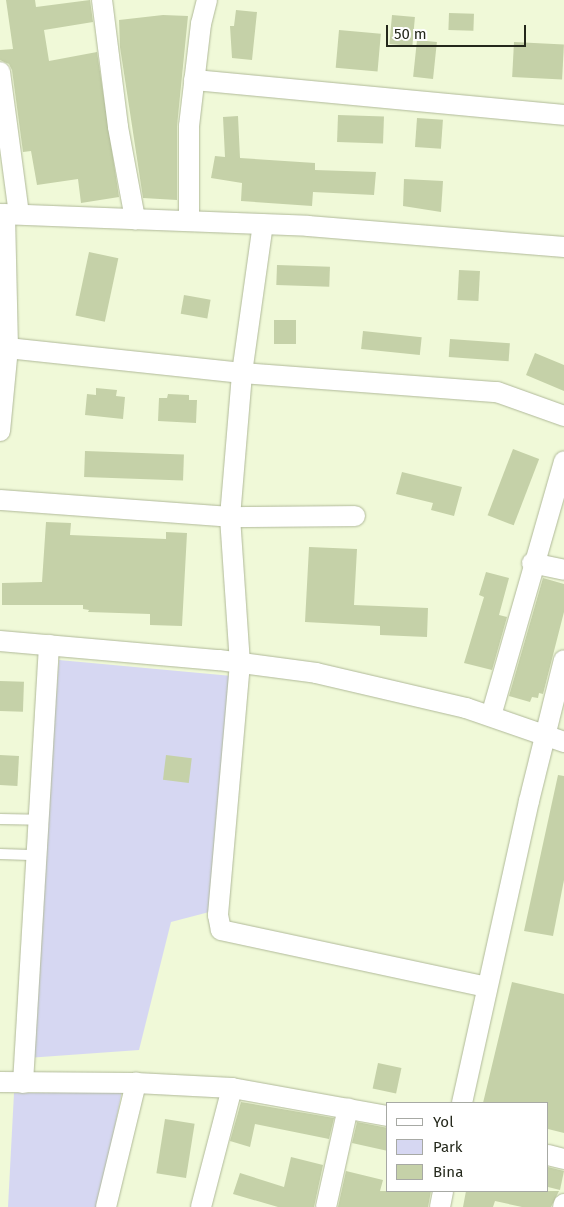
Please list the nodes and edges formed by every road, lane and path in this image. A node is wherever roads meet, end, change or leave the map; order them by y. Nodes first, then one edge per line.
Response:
1 (102, 0) edge
2 (207, 0) edge
3 (0, 72) edge
4 (194, 80) junction
5 (564, 115) edge
6 (8, 214) edge
7 (135, 219) junction
8 (189, 220) junction
9 (264, 224) junction
10 (564, 248) edge
11 (8, 348) junction
12 (242, 373) junction
13 (564, 416) edge
14 (0, 431) edge
15 (564, 461) edge
16 (0, 500) edge
17 (355, 516) dead end
18 (230, 517) junction
19 (532, 564) junction
20 (564, 570) edge
21 (0, 641) edge
22 (49, 645) junction
23 (564, 660) edge
24 (240, 663) junction
25 (491, 716) junction
26 (545, 735) junction
27 (564, 742) edge
28 (0, 818) edge
29 (39, 820) junction
30 (0, 854) edge
31 (37, 855) junction
32 (487, 987) junction
33 (0, 1082) edge
34 (23, 1083) junction
35 (136, 1083) junction
36 (232, 1088) junction
37 (462, 1102) edge
38 (348, 1108) junction
39 (386, 1116) edge
40 (549, 1155) edge
41 (564, 1159) edge
42 (443, 1192) edge
43 (106, 1207) edge
44 (201, 1207) edge
45 (326, 1207) edge
46 (440, 1207) edge

1 - 7 street
2 - 4 street
3 - 6 street
4 - 5 street
4 - 8 street
6 - 7 street
6 - 11 street
7 - 8 street
8 - 9 street
9 - 10 street
9 - 12 street
11 - 12 street
11 - 14 street
12 - 13 street
12 - 18 street
15 - 19 street
16 - 18 street
17 - 18 street
18 - 24 street
19 - 20 street
19 - 25 street
21 - 22 street
22 - 24 street
22 - 29 street
23 - 26 street
24 - 25 street
24 - 32 street
25 - 26 street
26 - 27 street
26 - 32 street
28 - 29 lane
29 - 31 street
30 - 31 lane
31 - 34 street
32 - 37 street
33 - 34 street
34 - 35 street
35 - 36 street
35 - 43 street
36 - 38 street
36 - 44 street
38 - 39 street
38 - 45 street
40 - 41 street
42 - 46 street

